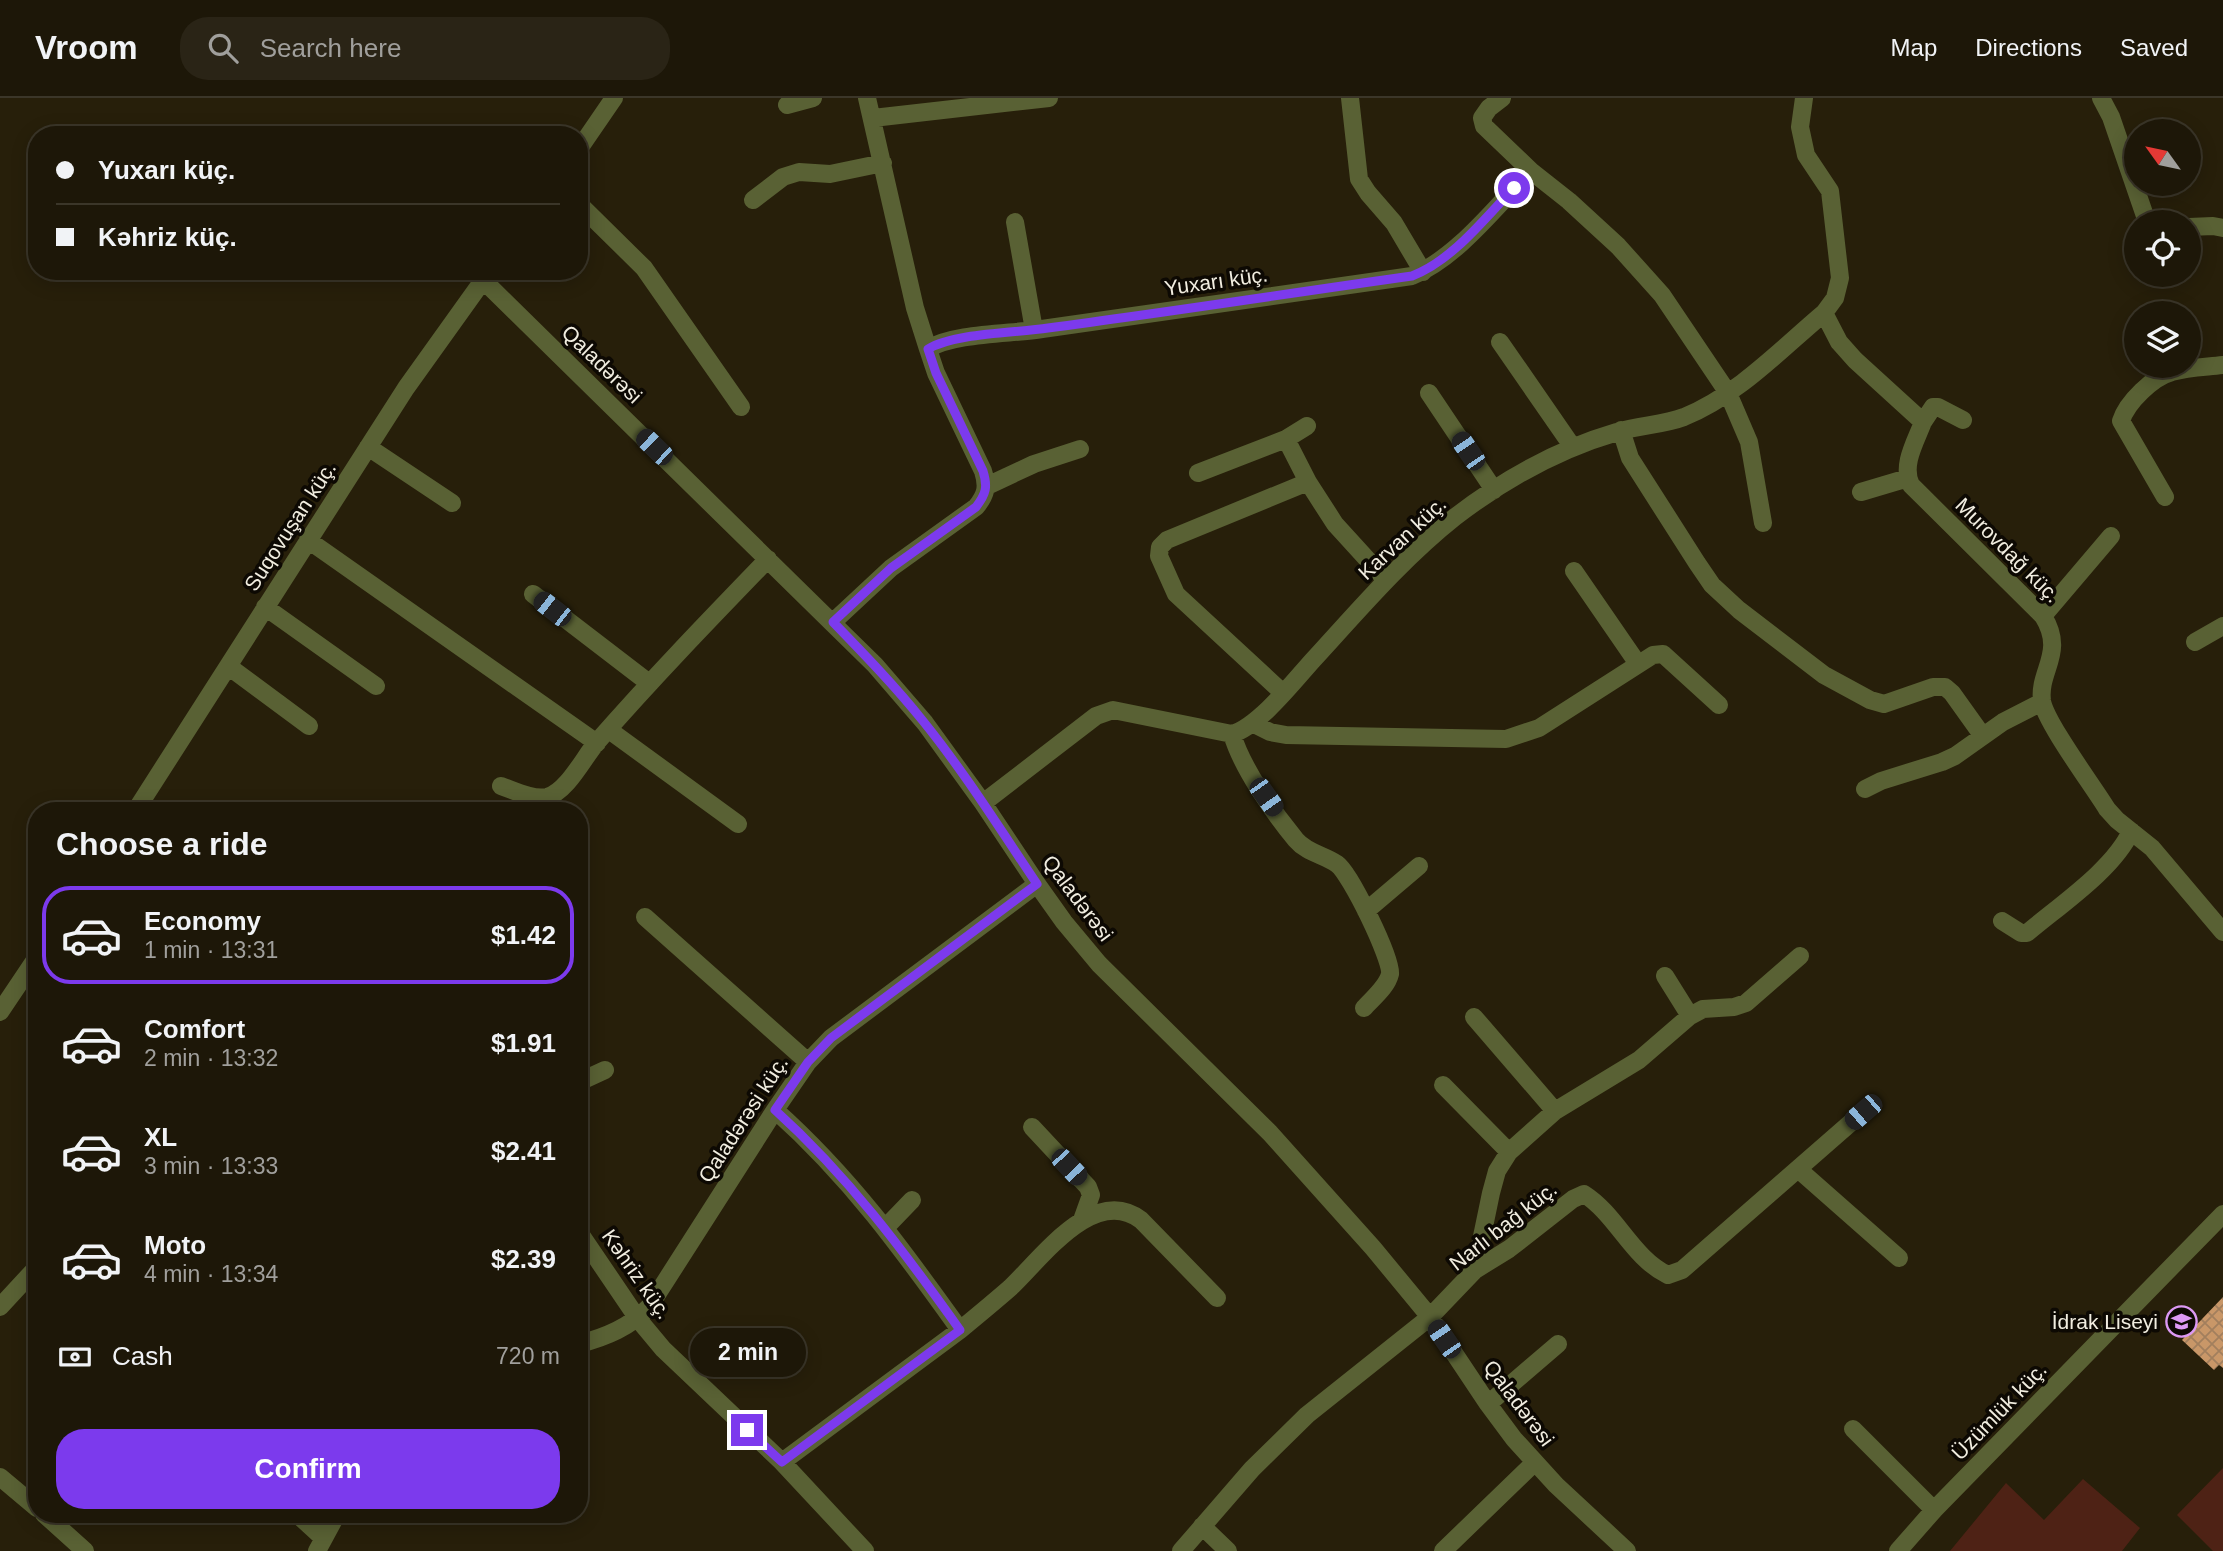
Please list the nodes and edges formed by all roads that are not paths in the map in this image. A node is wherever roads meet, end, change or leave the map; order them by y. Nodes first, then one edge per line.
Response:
1 (614, 98) edge
2 (813, 98) edge
3 (867, 98) edge
4 (1049, 98) edge
5 (1350, 98) edge
6 (1502, 98) edge
7 (1803, 98) edge
8 (2101, 98) edge
9 (787, 105) dead end
10 (873, 118) junction
11 (588, 136) edge
12 (883, 163) junction
13 (1531, 171) junction
14 (753, 200) dead end
15 (2143, 210) edge
16 (588, 213) edge
17 (1015, 222) dead end
18 (2201, 226) edge
19 (2223, 228) edge
20 (1423, 272) junction
21 (484, 280) edge
22 (491, 280) edge
23 (1824, 313) junction
24 (1034, 330) junction
25 (1500, 342) dead end
26 (928, 349) junction
27 (2223, 365) edge
28 (1429, 393) dead end
29 (1728, 393) junction
30 (741, 407) dead end
31 (1963, 420) dead end
32 (1923, 422) junction
33 (1307, 426) dead end
34 (1621, 430) junction
35 (1286, 439) junction
36 (1572, 446) junction
37 (368, 447) junction
38 (1080, 449) dead end
39 (1198, 473) dead end
40 (1908, 478) junction
41 (1308, 482) junction
42 (987, 486) junction
43 (1494, 490) junction
44 (1861, 492) dead end
45 (2165, 497) dead end
46 (452, 503) dead end
47 (1763, 523) dead end
48 (2110, 536) dead end
49 (308, 540) junction
50 (768, 559) junction
51 (1574, 571) dead end
52 (1387, 580) junction
53 (533, 594) dead end
54 (265, 607) junction
55 (2043, 616) junction
56 (833, 622) junction
57 (2223, 626) edge
58 (2195, 642) dead end
59 (1638, 664) junction
60 (228, 666) junction
61 (649, 683) junction
62 (376, 686) dead end
63 (1283, 692) junction
64 (2042, 702) junction
65 (1719, 705) dead end
66 (1252, 723) junction
67 (309, 726) dead end
68 (1232, 734) junction
69 (1982, 735) junction
70 (603, 736) junction
71 (501, 786) dead end
72 (1865, 789) dead end
73 (141, 802) edge
74 (983, 803) junction
75 (738, 824) dead end
76 (2131, 831) junction
77 (1419, 866) dead end
78 (1037, 884) junction
79 (1366, 911) junction
80 (645, 917) dead end
81 (2002, 921) dead end
82 (2223, 932) edge
83 (1800, 956) dead end
84 (28, 970) edge
85 (1665, 976) dead end
86 (1364, 1008) dead end
87 (0, 1012) edge
88 (1690, 1016) junction
89 (1474, 1017) dead end
90 (808, 1062) junction
91 (605, 1070) dead end
92 (588, 1078) edge
93 (1443, 1085) dead end
94 (775, 1110) junction
95 (1555, 1111) junction
96 (1863, 1112) dead end
97 (1032, 1127) dead end
98 (1509, 1152) junction
99 (1798, 1169) junction
100 (912, 1200) dead end
101 (2223, 1214) edge
102 (1082, 1220) junction
103 (886, 1227) junction
104 (588, 1244) edge
105 (1899, 1258) dead end
106 (1475, 1270) junction
107 (28, 1277) edge
108 (1217, 1298) dead end
109 (0, 1307) edge
110 (1430, 1317) junction
111 (638, 1318) junction
112 (960, 1330) junction
113 (588, 1342) edge
114 (1558, 1344) dead end
115 (1488, 1404) junction
116 (1853, 1429) dead end
117 (782, 1462) junction
118 (1535, 1462) junction
119 (0, 1477) edge
120 (28, 1500) edge
121 (1934, 1510) junction
122 (54, 1523) edge
123 (304, 1523) edge
124 (332, 1523) edge
125 (1202, 1526) junction
126 (320, 1545) edge
127 (85, 1551) edge
128 (865, 1551) edge
129 (1181, 1551) edge
130 (1228, 1551) edge
131 (1443, 1551) edge
132 (1627, 1551) edge
133 (1898, 1551) edge

1 - 11 street
2 - 9 street
3 - 10 street
4 - 10 street
5 - 20 street
6 - 13 street
7 - 23 street, Karvan küç.
8 - 15 street
10 - 12 street
12 - 14 street
12 - 26 street
13 - 20 street, Yuxarı küç.
13 - 29 street
16 - 30 street
17 - 24 street
18 - 19 street
20 - 24 street, Yuxarı küç.
21 - 37 street, Suqovuşan küç.
22 - 50 street, Qaladərəsi
23 - 29 street, Karvan küç.
23 - 32 street
24 - 26 street, Yuxarı küç.
25 - 36 street
26 - 42 street
27 - 45 street
28 - 43 street
29 - 34 street, Karvan küç.
29 - 47 street
31 - 32 street
32 - 40 street
33 - 35 street
34 - 36 street, Karvan küç.
34 - 69 street
35 - 39 street
35 - 41 street
36 - 43 street, Karvan küç.
37 - 46 street
37 - 49 street, Suqovuşan küç.
38 - 42 street
40 - 44 street
40 - 55 street, Murovdağ küç.
41 - 52 street
41 - 63 street
42 - 56 street
43 - 52 street, Karvan küç.
48 - 55 street
49 - 54 street, Suqovuşan küç.
49 - 70 street
50 - 56 street, Qaladərəsi
50 - 61 street
51 - 59 street
52 - 63 street, Karvan küç.
53 - 61 street
54 - 60 street, Suqovuşan küç.
54 - 62 street
55 - 64 street, Murovdağ küç.
56 - 74 street, Qaladərəsi
57 - 58 street
59 - 65 street
59 - 66 street
60 - 67 street
60 - 73 street, Suqovuşan küç.
61 - 70 street
63 - 66 street, Karvan küç.
64 - 69 street
64 - 76 street
66 - 68 street, Karvan küç.
68 - 74 street
68 - 79 street
69 - 72 street
70 - 71 street
70 - 75 street
74 - 78 street, Qaladərəsi
76 - 81 street
76 - 82 street
77 - 79 street
78 - 90 street, Qaladərəsi küç.
78 - 110 street, Qaladərəsi
79 - 86 street
80 - 90 street
83 - 88 street
84 - 87 street
85 - 88 street
88 - 95 street
89 - 95 street
90 - 94 street, Qaladərəsi küç.
91 - 92 street
93 - 98 street
94 - 103 street
94 - 111 street, Qaladərəsi küç.
95 - 98 street
96 - 99 street, Narlı bağ küç.
97 - 102 street
98 - 106 street
99 - 105 street
99 - 106 street, Narlı bağ küç.
100 - 103 street
101 - 121 street, Üzümlük küç.
102 - 108 street
102 - 112 street
103 - 112 street
104 - 111 street, Kəhriz küç.
106 - 110 street, Narlı bağ küç.
107 - 109 street
110 - 115 street, Qaladərəsi
110 - 125 street, Narlı bağ küç.
111 - 113 street, Qaladərəsi küç.
111 - 117 street, Kəhriz küç.
112 - 117 street
114 - 115 street
115 - 118 street, Qaladərəsi
116 - 121 street
117 - 128 street, Kəhriz küç.
118 - 131 street
118 - 132 street, Qaladərəsi
119 - 120 street
121 - 133 street, Üzümlük küç.
122 - 127 street
123 - 126 street
124 - 126 street
125 - 129 street, Narlı bağ küç.
125 - 130 street

